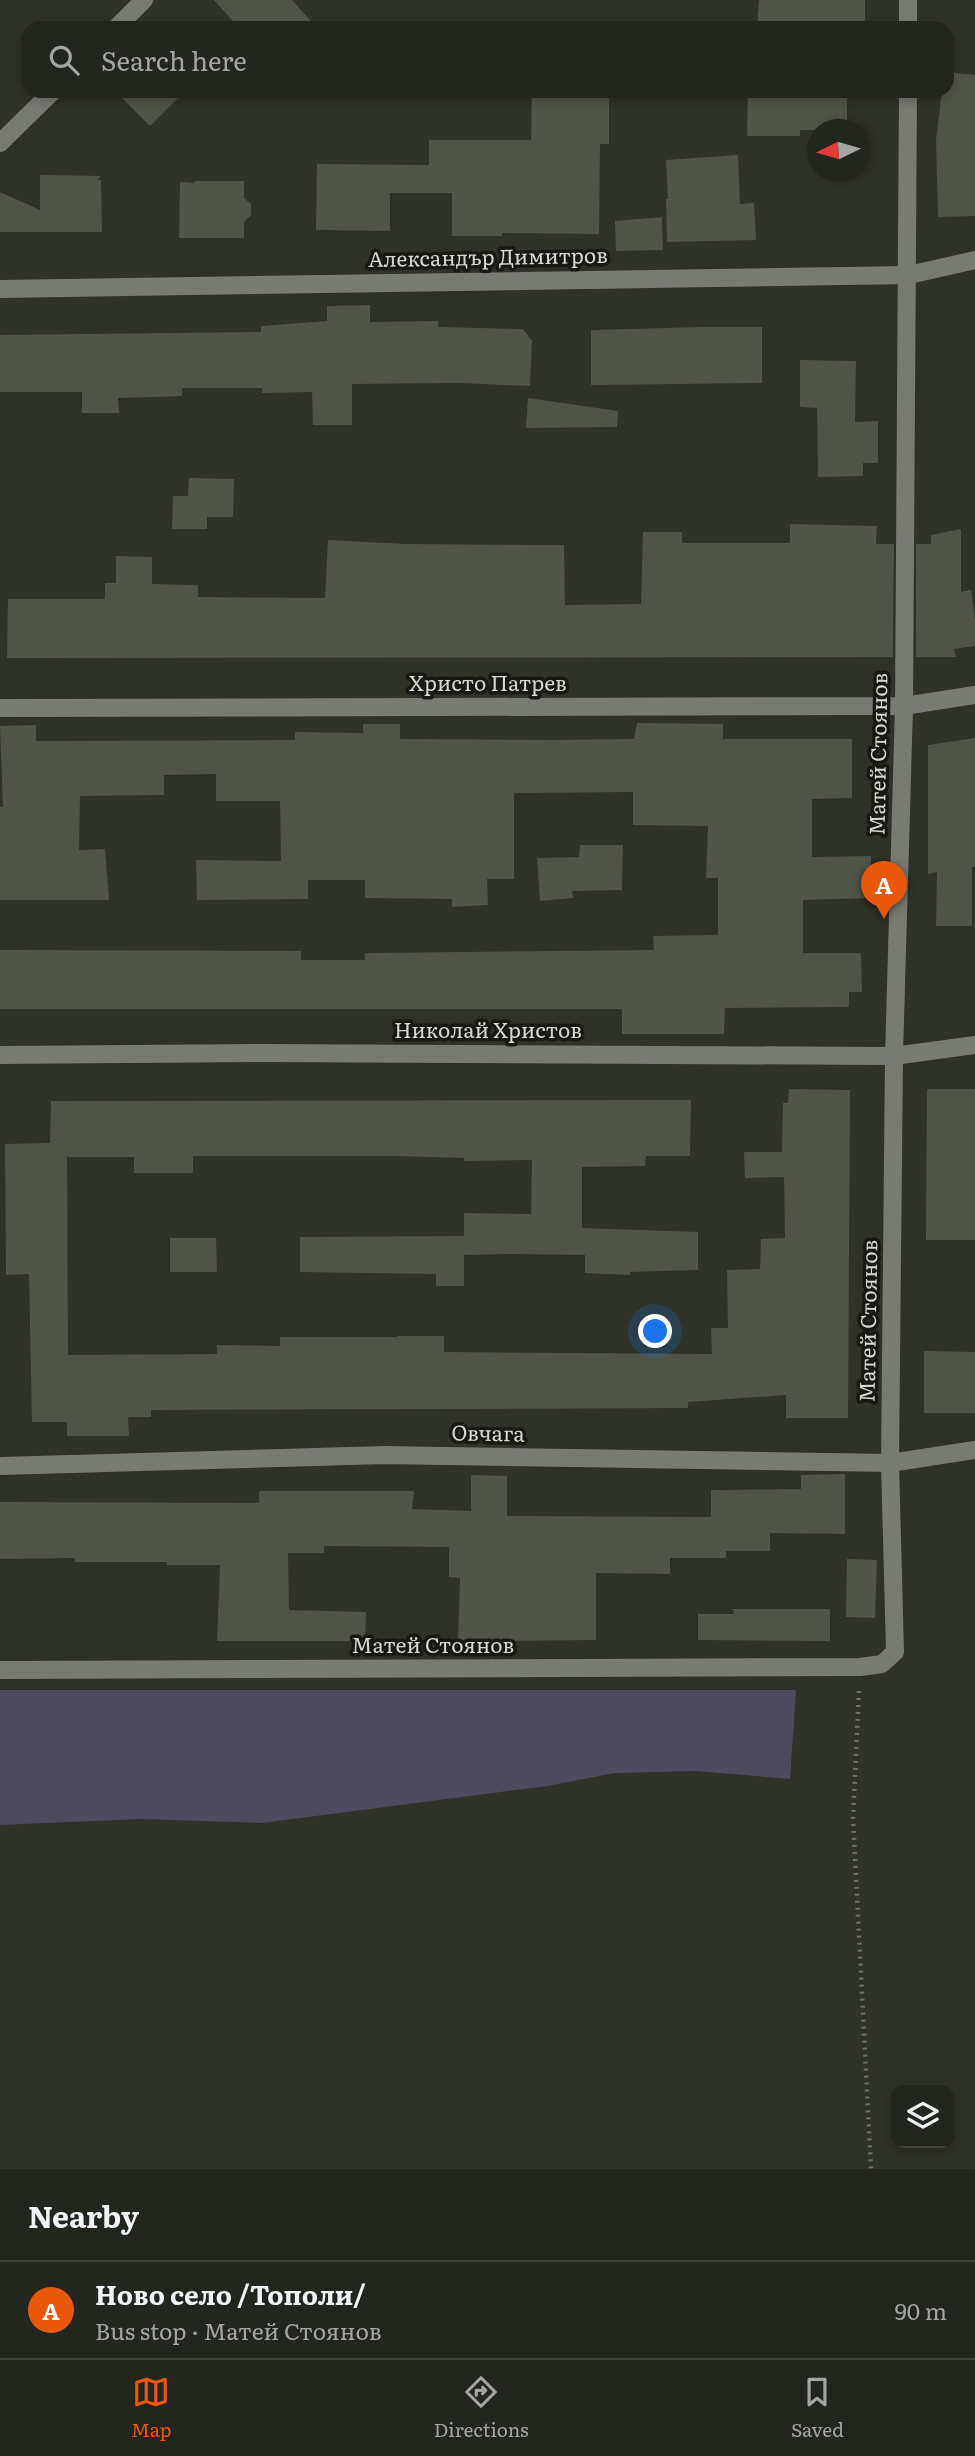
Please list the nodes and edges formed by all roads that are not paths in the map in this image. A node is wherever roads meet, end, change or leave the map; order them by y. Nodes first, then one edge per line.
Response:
1 (144, 0) edge
2 (908, 0) edge
3 (123, 21) edge
4 (908, 21) edge
5 (45, 98) edge
6 (908, 98) edge
7 (0, 144) edge
8 (975, 260) edge
9 (909, 275) junction
10 (0, 289) edge
11 (975, 695) edge
12 (904, 706) junction
13 (0, 708) edge
14 (975, 1045) edge
15 (0, 1055) edge
16 (894, 1056) junction
17 (975, 1450) edge
18 (890, 1463) junction
19 (0, 1466) edge
20 (0, 1670) edge

1 - 3 street
2 - 4 street
5 - 7 street
6 - 9 street, Матей Стоянов
8 - 9 street, Александър Димитров
9 - 10 street, Александър Димитров
9 - 12 street, Матей Стоянов
11 - 12 street, Христо Патрев
12 - 13 street, Христо Патрев
12 - 16 street, Матей Стоянов
14 - 16 street, Николай Христов
15 - 16 street, Николай Христов
16 - 18 street, Матей Стоянов
17 - 18 street, Овчага
18 - 19 street, Овчага
18 - 20 street, Матей Стоянов

